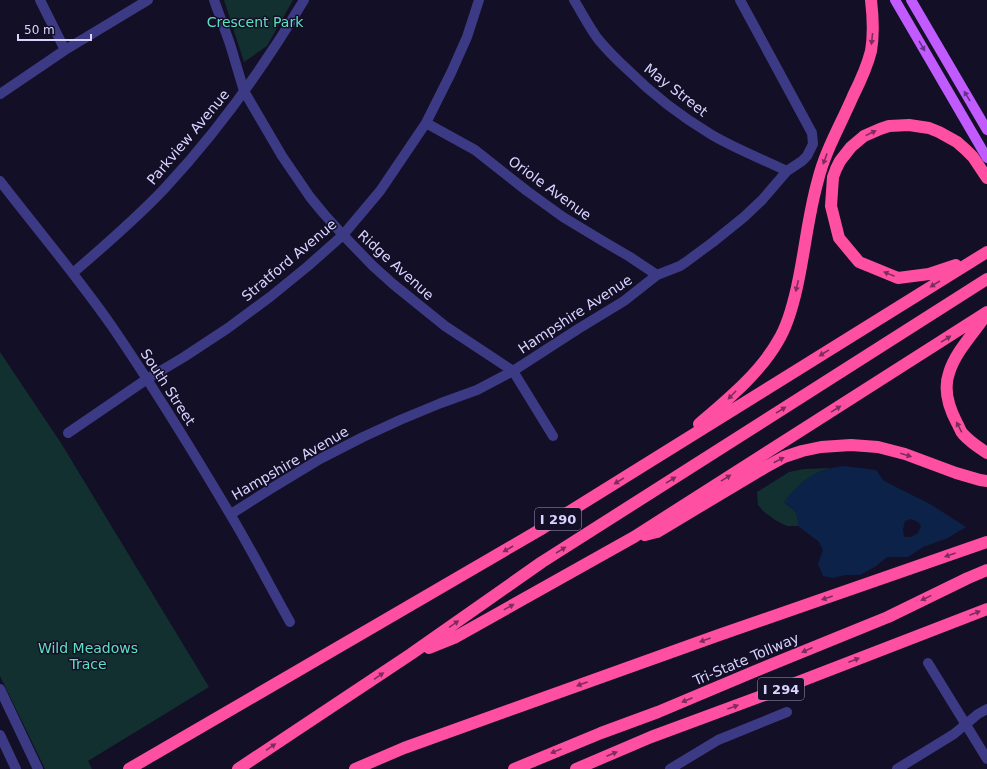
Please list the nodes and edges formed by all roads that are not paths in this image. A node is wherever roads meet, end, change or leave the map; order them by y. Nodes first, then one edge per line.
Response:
1 (40, 0) edge
2 (148, 0) edge
3 (214, 0) edge
4 (304, 0) edge
5 (479, 0) edge
6 (574, 0) edge
7 (740, 0) edge
8 (871, 0) edge
9 (895, 0) edge
10 (911, 0) edge
11 (65, 50) junction
12 (244, 91) junction
13 (0, 94) edge
14 (426, 123) junction
15 (987, 130) edge
16 (987, 158) edge
17 (787, 171) junction
18 (987, 178) edge
19 (0, 181) edge
20 (343, 235) junction
21 (983, 254) edge
22 (72, 273) junction
23 (657, 275) junction
24 (987, 279) edge
25 (987, 313) edge
26 (513, 371) junction
27 (147, 379) junction
28 (68, 433) dead end
29 (553, 436) dead end
30 (987, 453) edge
31 (644, 466) junction
32 (987, 480) edge
33 (231, 514) junction
34 (634, 537) junction
35 (987, 542) edge
36 (987, 570) edge
37 (987, 609) edge
38 (290, 622) dead end
39 (411, 654) junction
40 (928, 663) dead end
41 (0, 689) edge
42 (987, 709) edge
43 (787, 712) dead end
44 (966, 724) junction
45 (0, 735) edge
46 (987, 759) edge
47 (16, 769) edge
48 (38, 769) edge
49 (128, 769) edge
50 (238, 769) edge
51 (355, 769) edge
52 (514, 769) edge
53 (576, 769) edge
54 (670, 769) edge
55 (897, 769) edge

1 - 11 street
2 - 11 street
3 - 12 street, Ridge Avenue
4 - 12 street, Parkview Avenue
5 - 14 street, Stratford Avenue
6 - 17 street, May Street
7 - 17 street, Hampshire Avenue
8 -> 31 highway
9 -> 16 main road
15 -> 10 main road
11 - 13 street
12 - 20 street, Ridge Avenue
12 - 22 street, Parkview Avenue
14 - 20 street, Stratford Avenue
14 - 23 street, Oriole Avenue
17 - 23 street, Hampshire Avenue
21 -> 18 highway
19 - 22 street, South Street
20 - 26 street, Ridge Avenue
20 - 27 street, Stratford Avenue
21 -> 31 highway, I 290
22 - 27 street, South Street
23 - 26 street, Hampshire Avenue
39 -> 24 highway, I 290
30 -> 25 highway
34 -> 25 highway
26 - 29 street, Ridge Avenue
26 - 33 street, Hampshire Avenue
27 - 28 street, Stratford Avenue
27 - 33 street, South Street
31 -> 49 highway, I 290
34 -> 32 highway
33 - 38 street, South Street
39 -> 34 highway
35 -> 51 highway
36 -> 52 highway, Tri-State Tollway / I 294
53 -> 37 highway, I 294
50 -> 39 highway, I 290
40 - 44 street
41 - 48 street
42 - 44 street
43 - 54 street
44 - 46 street
44 - 55 street
45 - 47 street

